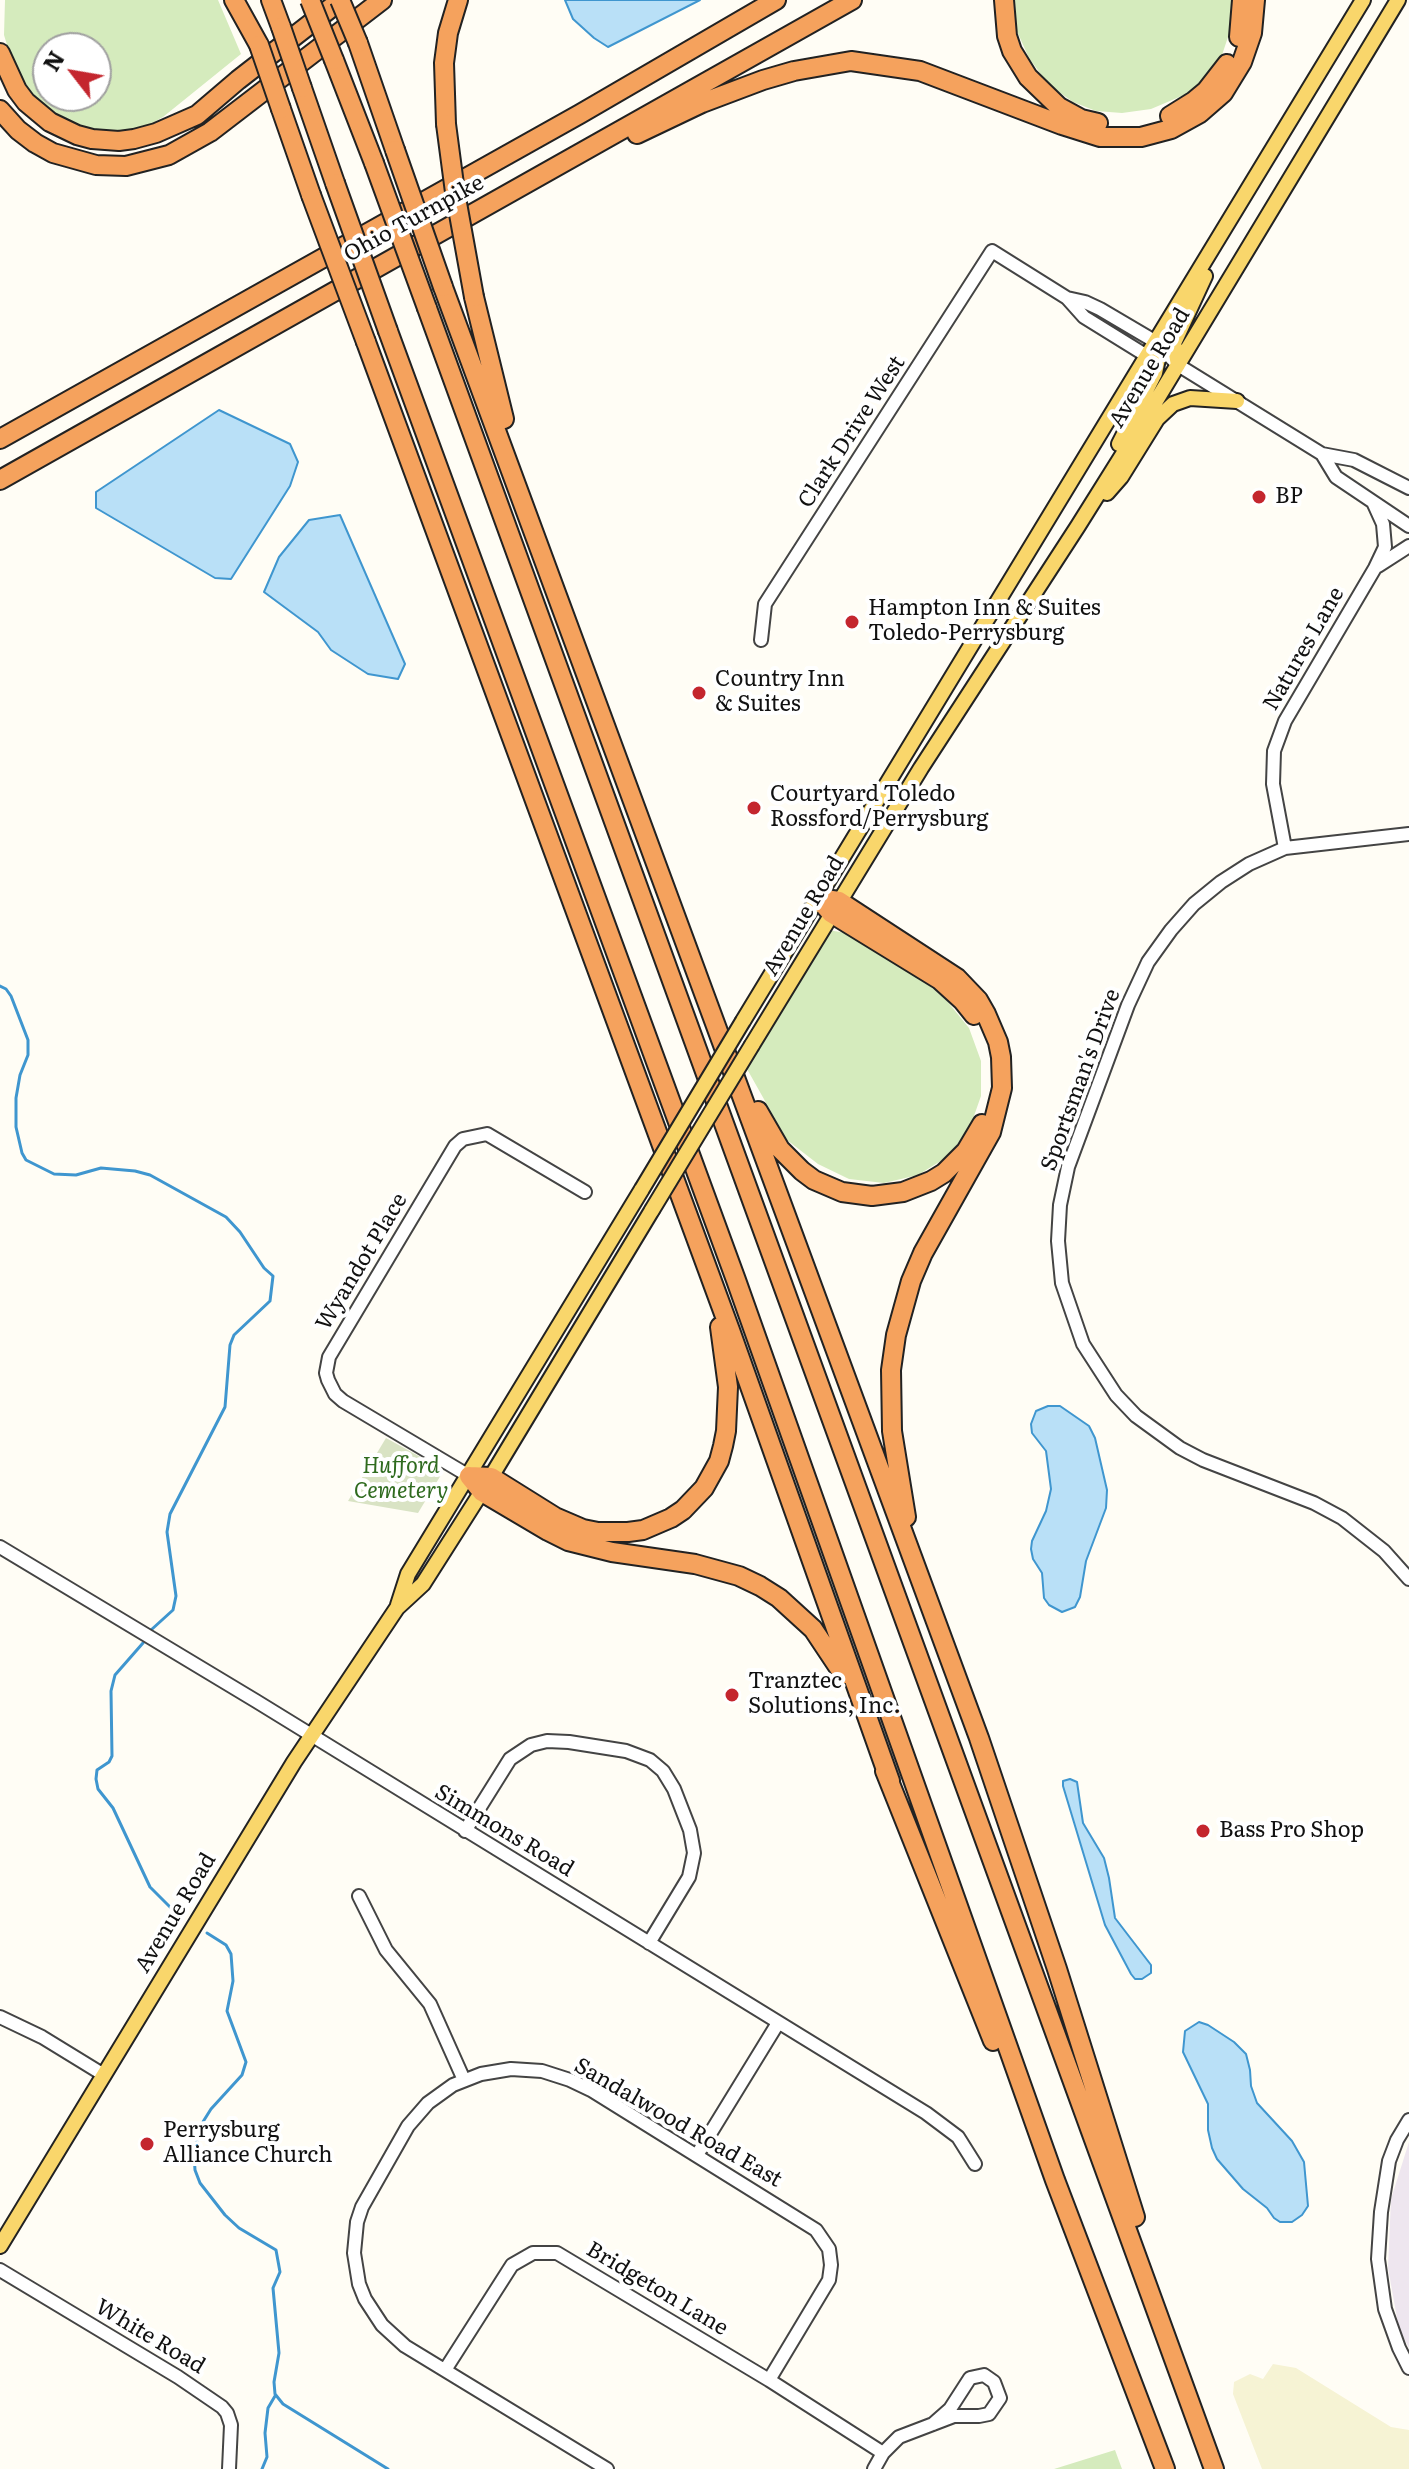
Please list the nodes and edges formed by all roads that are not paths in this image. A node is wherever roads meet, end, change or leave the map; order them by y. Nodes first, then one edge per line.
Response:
1 (234, 0) edge
2 (243, 0) edge
3 (271, 0) edge
4 (310, 0) edge
5 (340, 0) edge
6 (382, 0) edge
7 (458, 0) edge
8 (758, 0) edge
9 (776, 0) edge
10 (852, 0) edge
11 (1004, 0) edge
12 (1242, 0) edge
13 (1255, 0) edge
14 (1363, 0) edge
15 (1398, 0) edge
16 (259, 45) junction
17 (0, 53) edge
18 (0, 110) edge
19 (531, 141) junction
20 (1235, 214) junction
21 (446, 229) junction
22 (1067, 298) junction
23 (1156, 342) junction
24 (1152, 358) junction
25 (1178, 365) junction
26 (1237, 401) junction
27 (0, 439) edge
28 (506, 454) junction
29 (1322, 454) junction
30 (0, 480) edge
31 (1409, 488) edge
32 (1373, 502) junction
33 (1078, 526) junction
34 (1409, 526) edge
35 (1409, 546) edge
36 (1375, 568) junction
37 (761, 640) dead end
38 (1409, 834) edge
39 (1285, 848) junction
40 (818, 898) junction
41 (835, 907) junction
42 (709, 1003) junction
43 (585, 1192) dead end
44 (710, 1277) junction
45 (469, 1476) junction
46 (486, 1484) junction
47 (0, 1547) edge
48 (919, 1578) junction
49 (1409, 1579) edge
50 (397, 1608) junction
51 (312, 1736) junction
52 (890, 1781) junction
53 (465, 1831) junction
54 (359, 1896) dead end
55 (649, 1943) junction
56 (0, 2017) edge
57 (778, 2023) junction
58 (104, 2075) junction
59 (464, 2080) junction
60 (1409, 2120) edge
61 (697, 2155) junction
62 (975, 2164) dead end
63 (1055, 2180) junction
64 (0, 2246) edge
65 (0, 2270) edge
66 (1161, 2321) junction
67 (1409, 2368) edge
68 (445, 2370) junction
69 (769, 2380) junction
70 (933, 2424) junction
71 (883, 2453) junction
72 (229, 2469) edge
73 (607, 2469) edge
74 (874, 2469) edge
75 (1165, 2469) edge
76 (1214, 2469) edge

1 - 16 highway
2 - 16 highway
3 - 63 highway, bridge
4 - 66 highway, bridge
5 - 17 highway
5 - 28 highway, bridge
6 - 18 highway
7 - 28 highway, bridge
8 - 19 highway
9 - 19 highway, Ohio Turnpike
10 - 21 highway, Ohio Turnpike
11 - 12 highway
13 - 21 highway
14 - 20 main road, Avenue Road
15 - 25 main road, Avenue Road
16 - 44 highway, bridge
19 - 27 highway, Ohio Turnpike
20 - 23 main road, Avenue Road
20 - 25 main road
21 - 30 highway, Ohio Turnpike
22 - 23 street
22 - 24 street
22 - 37 street, Clark Drive West
23 - 24 main road, Avenue Road
23 - 25 street
24 - 25 street
24 - 33 main road
24 - 40 main road, Avenue Road
25 - 26 street
25 - 33 main road, Avenue Road
26 - 29 street
26 - 33 main road
28 - 42 highway
29 - 31 street
29 - 32 street
32 - 34 street
32 - 36 street, Natures Lane
33 - 41 main road, Avenue Road
35 - 36 street, Natures Lane
36 - 39 street, Natures Lane
38 - 39 street, Sportsman's Drive
39 - 49 street, Sportsman's Drive
40 - 41 highway
40 - 45 main road, Avenue Road, bridge
41 - 42 highway
41 - 46 main road, Avenue Road, bridge
41 - 48 highway
42 - 48 highway
43 - 45 street, Wyandot Place
44 - 46 highway
44 - 52 highway
45 - 46 highway
45 - 50 main road, Avenue Road
46 - 50 main road, Avenue Road
46 - 52 highway
47 - 51 street, Simmons Road
48 - 66 highway
50 - 51 main road, Avenue Road
51 - 53 street, Simmons Road
51 - 58 main road, Avenue Road
52 - 63 highway
53 - 55 street, Simmons Road
53 - 55 street
54 - 59 street
55 - 57 street, Simmons Road
56 - 58 street
57 - 61 street
57 - 62 street, Simmons Road
58 - 64 main road, Avenue Road
59 - 61 street, Sandalwood Road East
59 - 68 street, Sandalwood Road East
60 - 67 street
61 - 69 street, Sandalwood Road East
63 - 75 highway
65 - 72 street, White Road
66 - 76 highway
68 - 69 street, Bridgeton Lane
68 - 73 street, Sandalwood Road East
69 - 71 street, Bridgeton Lane
70 - 70 street
70 - 71 street
71 - 74 street

